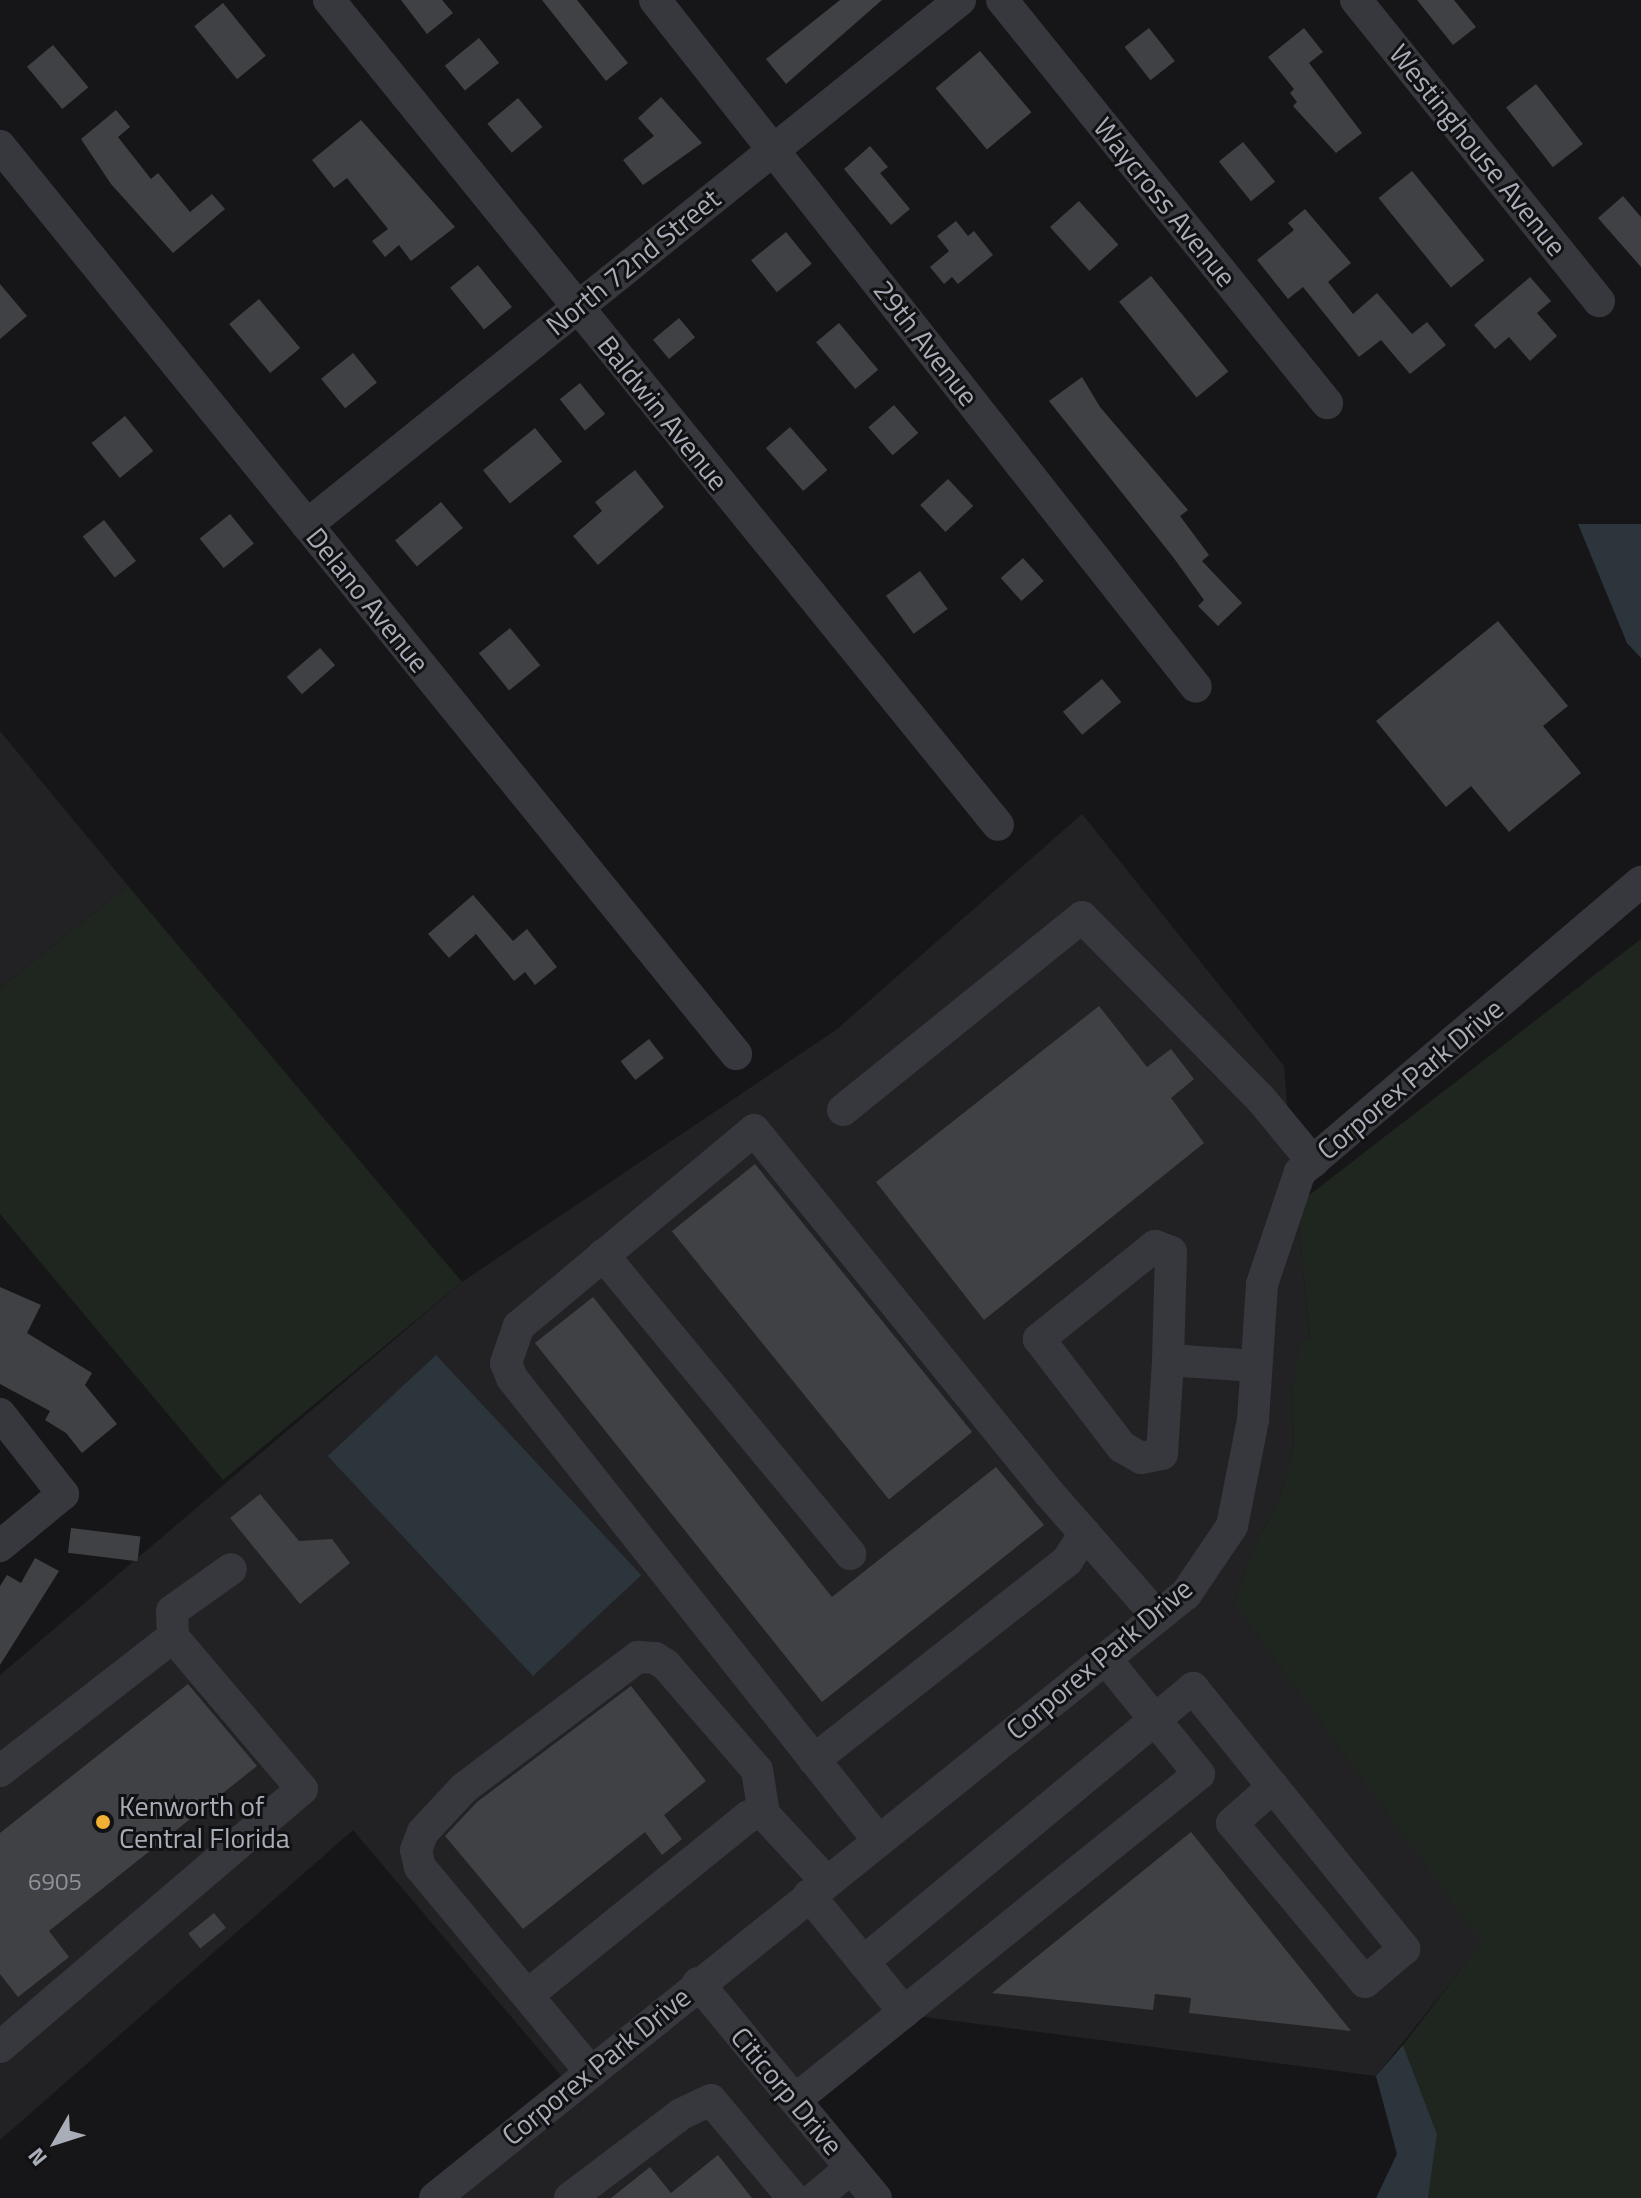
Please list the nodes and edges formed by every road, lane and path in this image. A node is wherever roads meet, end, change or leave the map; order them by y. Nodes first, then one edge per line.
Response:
1 (329, 0) edge
2 (655, 0) edge
3 (960, 0) edge
4 (1002, 0) edge
5 (1356, 0) edge
6 (0, 146) edge
7 (774, 148) junction
8 (1599, 301) dead end
9 (577, 307) junction
10 (1327, 403) dead end
11 (307, 525) junction
12 (1196, 687) dead end
13 (998, 825) dead end
14 (1641, 882) edge
15 (736, 1054) dead end
16 (843, 1110) dead end
17 (1313, 1162) junction
18 (603, 1255) junction
19 (1168, 1360) junction
20 (1256, 1366) junction
21 (0, 1414) edge
22 (1085, 1533) junction
23 (0, 1546) edge
24 (850, 1554) dead end
25 (231, 1569) dead end
26 (1157, 1616) junction
27 (173, 1637) junction
28 (1105, 1658) junction
29 (1154, 1719) junction
30 (814, 1760) junction
31 (0, 1771) edge
32 (1273, 1787) junction
33 (764, 1814) junction
34 (878, 1840) junction
35 (817, 1888) junction
36 (863, 1962) junction
37 (698, 1983) junction
38 (529, 1994) junction
39 (904, 2012) junction
40 (0, 2047) edge
41 (590, 2071) junction
42 (795, 2100) junction
43 (851, 2168) junction
44 (435, 2198) edge
45 (570, 2198) edge
46 (793, 2198) edge
47 (815, 2198) edge
48 (876, 2198) edge

1 - 9 street, Baldwin Avenue
2 - 7 street, 29th Avenue
3 - 7 street, North 72nd Street
4 - 10 street, Waycross Avenue
5 - 8 street, Westinghouse Avenue
6 - 11 street, Delano Avenue
7 - 9 street, North 72nd Street
7 - 12 street, 29th Avenue
9 - 11 street, North 72nd Street
9 - 13 street, Baldwin Avenue
11 - 15 street, Delano Avenue
14 - 17 street, Corporex Park Drive
16 - 17 street
17 - 20 street, Corporex Park Drive
18 - 22 street
18 - 24 street
18 - 30 street
19 - 19 street
19 - 20 street
20 - 26 street, Corporex Park Drive
21 - 23 street
22 - 26 street
22 - 30 street
25 - 27 street
26 - 28 street, Corporex Park Drive
27 - 31 street
27 - 40 street
28 - 29 street
28 - 34 street, Corporex Park Drive
29 - 32 street
29 - 36 street
29 - 39 street
30 - 34 street
32 - 32 street
33 - 35 street
33 - 38 street
33 - 38 street
34 - 35 street, Corporex Park Drive
35 - 36 street
35 - 37 street, Corporex Park Drive
36 - 39 street
37 - 41 street, Corporex Park Drive
37 - 42 street, Citicorp Drive
38 - 41 street
39 - 42 street
41 - 44 street, Corporex Park Drive
42 - 43 street, Citicorp Drive
43 - 47 street
43 - 48 street, Citicorp Drive
45 - 46 street

